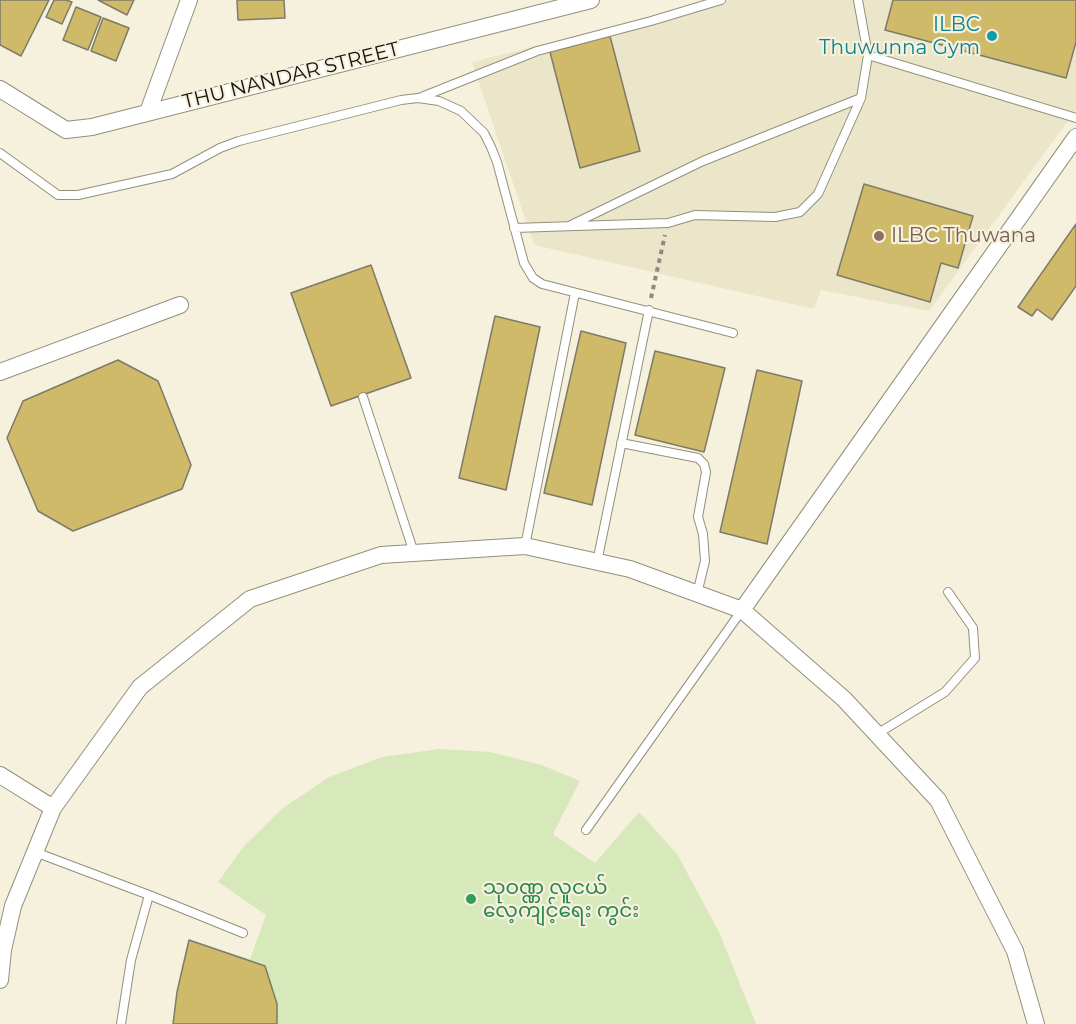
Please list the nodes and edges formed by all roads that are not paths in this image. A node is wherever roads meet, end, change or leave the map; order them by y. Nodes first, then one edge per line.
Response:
1 (189, 0) edge
2 (591, 0) edge
3 (721, 0) edge
4 (858, 0) edge
5 (546, 6) edge
6 (868, 55) junction
7 (0, 89) edge
8 (418, 98) junction
9 (861, 98) junction
10 (148, 112) junction
11 (1076, 118) edge
12 (1076, 137) edge
13 (0, 153) edge
14 (568, 226) junction
15 (514, 228) junction
16 (575, 293) junction
17 (180, 305) dead end
18 (649, 310) junction
19 (733, 333) dead end
20 (0, 372) edge
21 (363, 397) dead end
22 (621, 443) junction
23 (525, 546) junction
24 (414, 553) junction
25 (597, 562) junction
26 (948, 592) dead end
27 (697, 594) junction
28 (742, 610) junction
29 (877, 734) junction
30 (0, 775) edge
31 (53, 808) junction
32 (586, 830) dead end
33 (35, 852) junction
34 (149, 895) junction
35 (243, 933) dead end
36 (0, 980) edge
37 (121, 1024) edge
38 (1036, 1024) edge

1 - 10 street
2 - 5 street, THU NANDAR STREET
3 - 8 lane
4 - 6 lane
5 - 10 street, THU NANDAR STREET
6 - 9 lane
6 - 11 lane
7 - 10 street, THU NANDAR STREET
8 - 13 lane
8 - 15 lane
9 - 14 lane
9 - 14 lane
12 - 28 street
14 - 15 lane
15 - 16 lane
16 - 18 lane
16 - 23 lane
17 - 20 street
18 - 19 lane
18 - 22 lane
21 - 24 lane
22 - 25 lane
22 - 27 lane
23 - 24 street
23 - 25 street
24 - 31 street
25 - 27 street
26 - 29 lane
27 - 28 street
28 - 29 street
28 - 32 lane
29 - 38 street
30 - 31 street
31 - 33 street
33 - 34 lane
33 - 36 street
34 - 35 lane
34 - 37 lane

